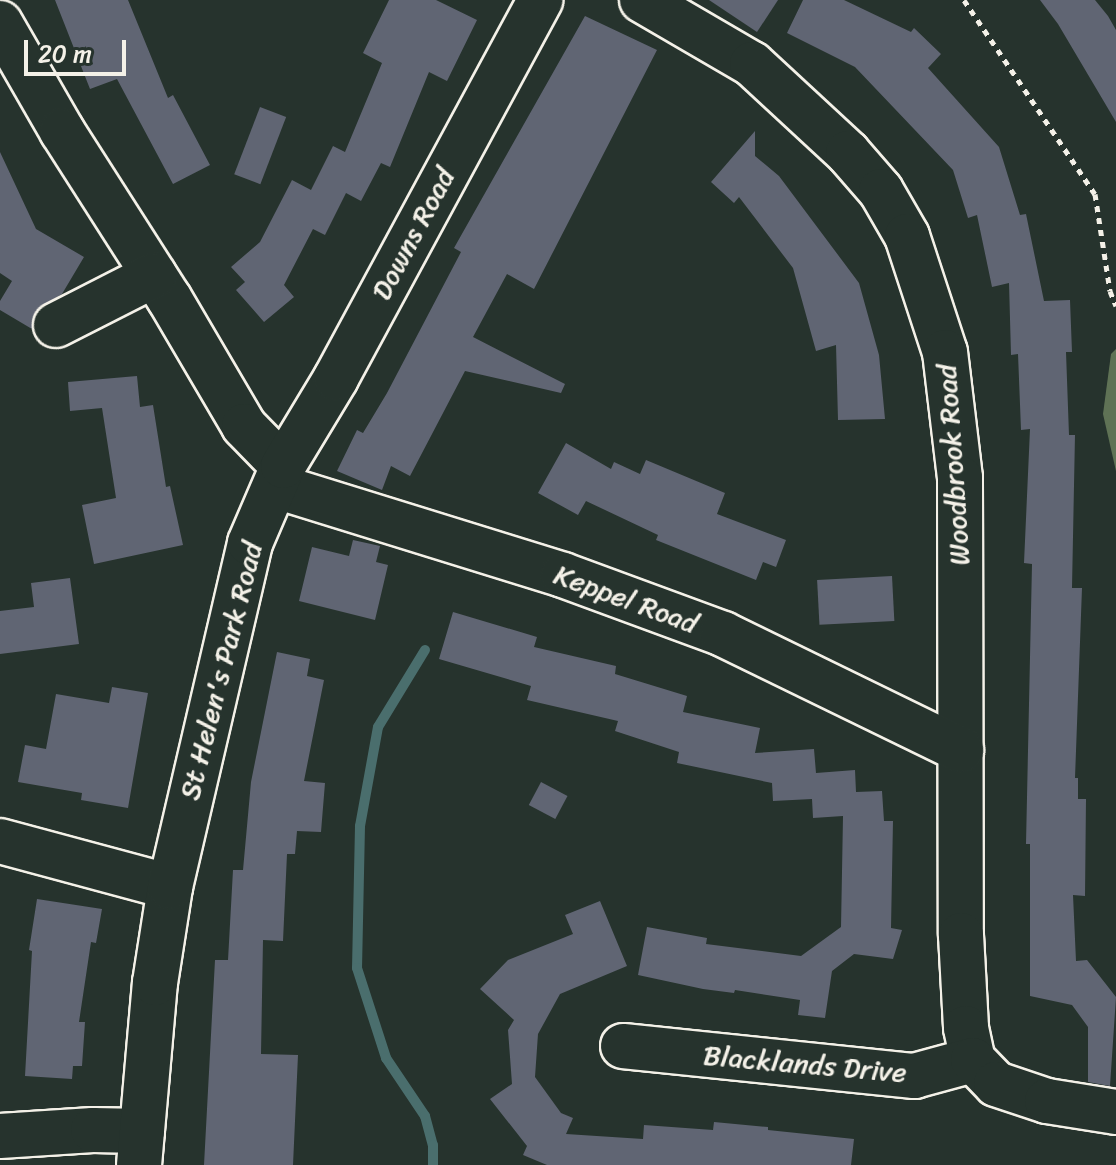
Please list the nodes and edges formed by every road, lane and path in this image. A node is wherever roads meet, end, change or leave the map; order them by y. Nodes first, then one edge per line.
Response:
1 (540, 0) edge
2 (642, 0) edge
3 (964, 0) edge
4 (0, 23) edge
5 (154, 275) junction
6 (1116, 306) edge
7 (56, 325) dead end
8 (279, 476) junction
9 (961, 750) junction
10 (0, 841) edge
11 (170, 887) junction
12 (623, 1046) dead end
13 (973, 1060) junction
14 (1116, 1112) edge
15 (0, 1136) edge
16 (141, 1148) edge

1 - 8 street, Downs Road
2 - 9 street, Woodbrook Road
3 - 6 path
4 - 5 street
5 - 7 street
5 - 8 street
8 - 9 street, Keppel Road
8 - 11 street, St Helen's Park Road
9 - 13 street, Woodbrook Road
10 - 11 street
11 - 16 street, St Helen's Park Road
12 - 13 street, Blacklands Drive
13 - 14 street
15 - 16 street

